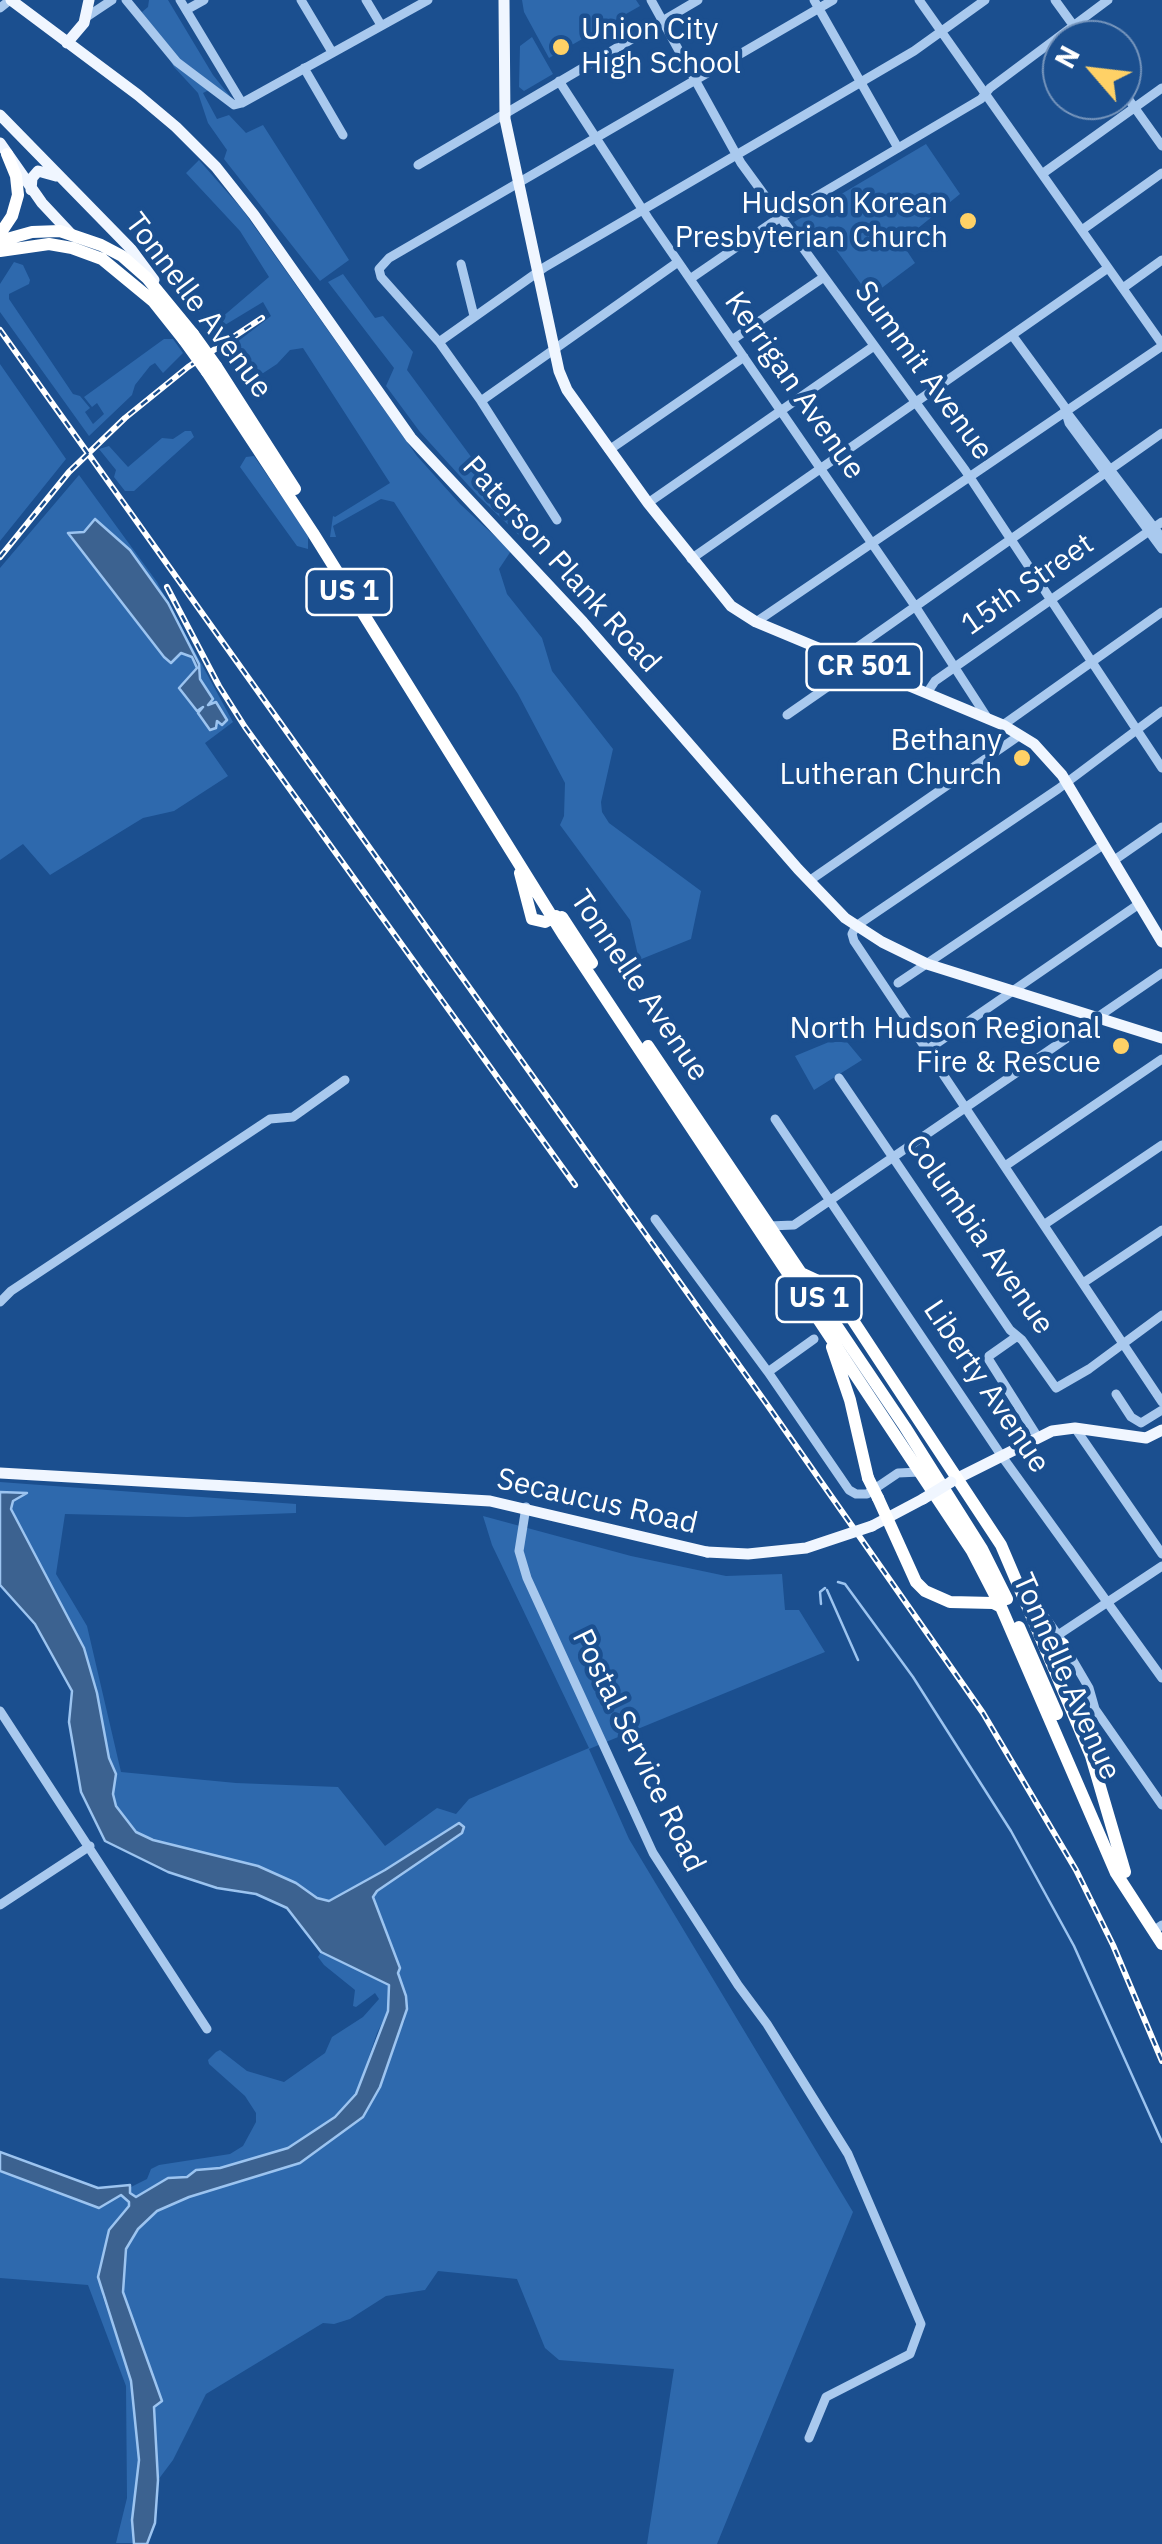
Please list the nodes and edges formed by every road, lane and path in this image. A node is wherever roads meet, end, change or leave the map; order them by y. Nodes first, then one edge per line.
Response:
1 (11, 0) edge
2 (90, 0) edge
3 (112, 0) edge
4 (126, 0) edge
5 (180, 0) edge
6 (204, 0) edge
7 (301, 0) edge
8 (366, 0) edge
9 (428, 0) edge
10 (504, 0) edge
11 (651, 0) edge
12 (698, 0) edge
13 (833, 0) edge
14 (920, 0) edge
15 (985, 0) edge
16 (1108, 0) edge
17 (817, 4) edge
18 (0, 8) edge
19 (186, 10) junction
20 (88, 16) junction
21 (1082, 20) edge
22 (663, 21) junction
23 (381, 26) junction
24 (942, 32) junction
25 (67, 42) junction
26 (1042, 50) edge
27 (332, 52) junction
28 (304, 68) junction
29 (696, 80) junction
30 (559, 81) junction
31 (861, 83) junction
32 (985, 94) junction
33 (242, 103) junction
34 (505, 114) junction
35 (0, 115) edge
36 (1142, 118) edge
37 (1118, 120) edge
38 (343, 136) dead end
39 (596, 138) junction
40 (1162, 146) edge
41 (4, 148) edge
42 (898, 148) junction
43 (737, 155) junction
44 (418, 165) dead end
45 (1162, 173) edge
46 (1042, 174) junction
47 (60, 177) junction
48 (518, 183) junction
49 (32, 190) junction
50 (643, 210) junction
51 (780, 218) junction
52 (1082, 230) junction
53 (70, 233) junction
54 (0, 238) edge
55 (0, 251) edge
56 (102, 259) junction
57 (1162, 260) edge
58 (678, 262) junction
59 (461, 264) dead end
60 (1108, 268) junction
61 (537, 273) junction
62 (824, 277) junction
63 (690, 278) junction
64 (1123, 288) junction
65 (169, 302) junction
66 (474, 316) junction
67 (1012, 335) junction
68 (188, 337) junction
69 (732, 340) junction
70 (439, 342) junction
71 (1162, 345) edge
72 (874, 346) junction
73 (555, 349) junction
74 (744, 356) junction
75 (481, 400) junction
76 (916, 402) junction
77 (782, 412) junction
78 (1066, 412) junction
79 (1162, 433) edge
80 (264, 446) junction
81 (609, 450) junction
82 (822, 470) junction
83 (1107, 471) junction
84 (970, 478) junction
85 (648, 503) junction
86 (557, 520) dead end
87 (1155, 527) edge
88 (1162, 538) edge
89 (1010, 539) junction
90 (872, 543) junction
91 (1162, 549) edge
92 (691, 559) junction
93 (1051, 600) junction
94 (916, 606) junction
95 (1162, 612) edge
96 (756, 622) junction
97 (852, 662) junction
98 (1092, 662) junction
99 (956, 666) junction
100 (928, 693) junction
101 (1162, 711) edge
102 (787, 715) dead end
103 (988, 719) junction
104 (1003, 725) junction
105 (1137, 730) junction
106 (1020, 735) junction
107 (1162, 768) edge
108 (1066, 782) junction
109 (1162, 828) edge
110 (1104, 845) junction
111 (1113, 861) junction
112 (809, 881) junction
113 (1140, 904) junction
114 (556, 916) junction
115 (856, 926) junction
116 (1162, 942) edge
117 (927, 964) junction
118 (1162, 972) edge
119 (898, 983) dead end
120 (1011, 992) junction
121 (1096, 1018) junction
122 (1162, 1038) edge
123 (927, 1050) junction
124 (1162, 1058) edge
125 (839, 1078) dead end
126 (345, 1080) dead end
127 (965, 1108) junction
128 (775, 1120) dead end
129 (1162, 1144) edge
130 (894, 1158) junction
131 (1005, 1166) junction
132 (830, 1201) junction
133 (656, 1218) dead end
134 (1044, 1224) junction
135 (769, 1226) junction
136 (1162, 1230) edge
137 (800, 1272) junction
138 (1083, 1283) junction
139 (0, 1302) edge
140 (1162, 1315) edge
141 (822, 1322) junction
142 (1016, 1337) junction
143 (814, 1339) dead end
144 (1124, 1344) junction
145 (768, 1372) junction
146 (1116, 1394) dead end
147 (1162, 1402) edge
148 (1162, 1410) edge
149 (1074, 1428) junction
150 (1158, 1433) edge
151 (1037, 1436) junction
152 (903, 1444) junction
153 (1001, 1455) junction
154 (921, 1472) junction
155 (0, 1473) edge
156 (898, 1473) junction
157 (955, 1479) junction
158 (526, 1507) junction
159 (887, 1520) junction
160 (1162, 1554) edge
161 (1162, 1566) edge
162 (1016, 1577) junction
163 (1108, 1602) junction
164 (1001, 1607) junction
165 (1060, 1639) junction
166 (1046, 1652) junction
167 (1162, 1678) edge
168 (0, 1711) edge
169 (4, 1724) edge
170 (1162, 1805) edge
171 (90, 1846) junction
172 (1125, 1872) junction
173 (0, 1905) edge
174 (1161, 1928) edge
175 (1162, 1944) edge
176 (206, 2029) dead end
177 (809, 2438) dead end

1 - 18 street
1 - 25 main road, Paterson Plank Road
2 - 20 main road
3 - 20 street
4 - 33 street
5 - 19 street
6 - 19 street
7 - 27 street
8 - 23 street
9 - 23 street
10 - 34 main road, CR 501
11 - 22 street, Summit Avenue
12 - 22 street
13 - 17 street
14 - 24 street
15 - 24 street
16 - 21 street
17 - 29 street
17 - 31 street
19 - 33 street
20 - 25 main road
22 - 29 street, Summit Avenue
22 - 30 street
23 - 27 street
24 - 31 street
24 - 32 street
25 - 112 main road, Paterson Plank Road
26 - 32 street
27 - 28 street
28 - 33 street
28 - 38 street
29 - 39 street
29 - 43 street, Summit Avenue
30 - 34 street
30 - 39 street, Kerrigan Avenue
31 - 42 street
31 - 43 street
32 - 42 street
32 - 46 street
34 - 44 street
34 - 48 main road, CR 501
35 - 47 main road, Tonnelle Avenue / US 1
36 - 40 street
37 - 46 street
39 - 48 street
39 - 50 street, Kerrigan Avenue
41 - 49 main road, Tonnelle Avenue / US 1
41 - 54 highway
42 - 51 street
43 - 50 street
43 - 51 street, Summit Avenue
45 - 52 street
46 - 52 street
47 - 49 main road
47 - 65 main road, Tonnelle Avenue / US 1
48 - 61 main road, CR 501
48 - 70 street
49 - 53 main road, Tonnelle Avenue / US 1
50 - 58 street, Kerrigan Avenue
50 - 61 street
51 - 62 street, Summit Avenue
51 - 63 street
52 - 60 street
53 - 54 highway
53 - 56 main road, Tonnelle Avenue / US 1
53 - 65 highway
55 - 56 highway
56 - 68 highway, Tonnelle Avenue / US 1
57 - 64 street
58 - 63 street, Kerrigan Avenue
58 - 73 street
59 - 66 street
60 - 64 street
60 - 67 street
61 - 66 street
61 - 73 main road, CR 501
62 - 69 street
62 - 72 street, Summit Avenue
63 - 69 street, Kerrigan Avenue
64 - 71 street
65 - 68 highway, Tonnelle Avenue / US 1
66 - 70 street
67 - 76 street
67 - 78 street
68 - 80 highway, Tonnelle Avenue / US 1, bridge
69 - 74 street, Kerrigan Avenue
70 - 75 street
71 - 78 street
72 - 76 street, Summit Avenue
72 - 77 street
73 - 75 street
73 - 81 main road, CR 501
74 - 77 street, Kerrigan Avenue
74 - 81 street
75 - 86 street
76 - 82 street
76 - 84 street, Summit Avenue
77 - 82 street, Kerrigan Avenue
77 - 85 street
78 - 83 street
78 - 84 street
79 - 83 street
80 - 114 highway, Tonnelle Avenue / US 1
80 - 114 highway, Tonnelle Avenue / US 1
81 - 85 main road, CR 501
82 - 90 street, Kerrigan Avenue
82 - 92 street
83 - 87 street
83 - 89 street
84 - 89 street, Summit Avenue
84 - 90 street
85 - 92 main road, CR 501
87 - 88 street
87 - 91 street
87 - 93 street, 15th Street
89 - 93 street, Summit Avenue
89 - 94 street
90 - 94 street, Kerrigan Avenue
90 - 96 street
92 - 96 main road, CR 501
93 - 98 street, Summit Avenue
93 - 99 street, 15th Street
94 - 97 street
94 - 99 street, Kerrigan Avenue
95 - 98 street
96 - 97 main road, CR 501
97 - 100 main road, CR 501
97 - 102 street
98 - 104 street
98 - 105 street, Summit Avenue
99 - 100 street, 15th Street
99 - 103 street, Kerrigan Avenue
100 - 103 main road, CR 501
101 - 105 street
103 - 104 main road, CR 501
104 - 106 main road, CR 501
105 - 107 street, Summit Avenue
105 - 108 street
106 - 108 main road, CR 501
106 - 112 street
108 - 110 main road, CR 501
108 - 115 street
109 - 111 street
110 - 111 main road, CR 501
110 - 117 street
111 - 113 main road, CR 501
112 - 115 main road, Paterson Plank Road
113 - 116 main road, CR 501
113 - 120 street
114 - 135 highway, Tonnelle Avenue / US 1
114 - 141 highway, Tonnelle Avenue / US 1
115 - 117 main road, Paterson Plank Road
115 - 123 street
117 - 119 street
117 - 120 main road, Paterson Plank Road
118 - 121 street
120 - 121 main road, Paterson Plank Road
120 - 123 street
121 - 122 main road, Paterson Plank Road
121 - 127 street
123 - 127 street
124 - 131 street
125 - 130 street, Columbia Avenue
126 - 139 street
127 - 130 street
127 - 131 street
128 - 132 street, Liberty Avenue
129 - 134 street
130 - 132 street
130 - 142 street, Columbia Avenue
131 - 134 street
132 - 135 street
132 - 153 street, Liberty Avenue
133 - 145 street
134 - 138 street
135 - 137 highway, Tonnelle Avenue / US 1
136 - 138 street
137 - 157 highway
137 - 172 highway, Tonnelle Avenue / US 1
138 - 144 street
140 - 144 street
141 - 152 highway, Tonnelle Avenue / US 1
141 - 159 highway, bridge
142 - 144 street, Columbia Avenue
142 - 151 street
143 - 145 street
144 - 147 street
145 - 156 street
146 - 148 street
149 - 150 main road, Secaucus Road
149 - 151 main road, Secaucus Road
149 - 160 street
151 - 153 main road, Secaucus Road
152 - 154 highway, Tonnelle Avenue / US 1
152 - 156 street
153 - 157 main road, Secaucus Road
153 - 163 street, Liberty Avenue
154 - 156 street
154 - 164 highway, Tonnelle Avenue / US 1
155 - 158 main road, Secaucus Road
157 - 159 main road, Secaucus Road, bridge
157 - 162 highway
158 - 159 main road, Secaucus Road, bridge
158 - 177 street, Postal Service Road
159 - 164 highway
161 - 163 street
162 - 165 street
162 - 166 highway
163 - 165 street
163 - 167 street, Liberty Avenue
164 - 175 highway, Tonnelle Avenue / US 1
165 - 166 highway
165 - 170 street
166 - 172 highway
168 - 169 street
169 - 171 street
171 - 173 street
171 - 176 street
172 - 174 highway, Tonnelle Avenue / US 1

